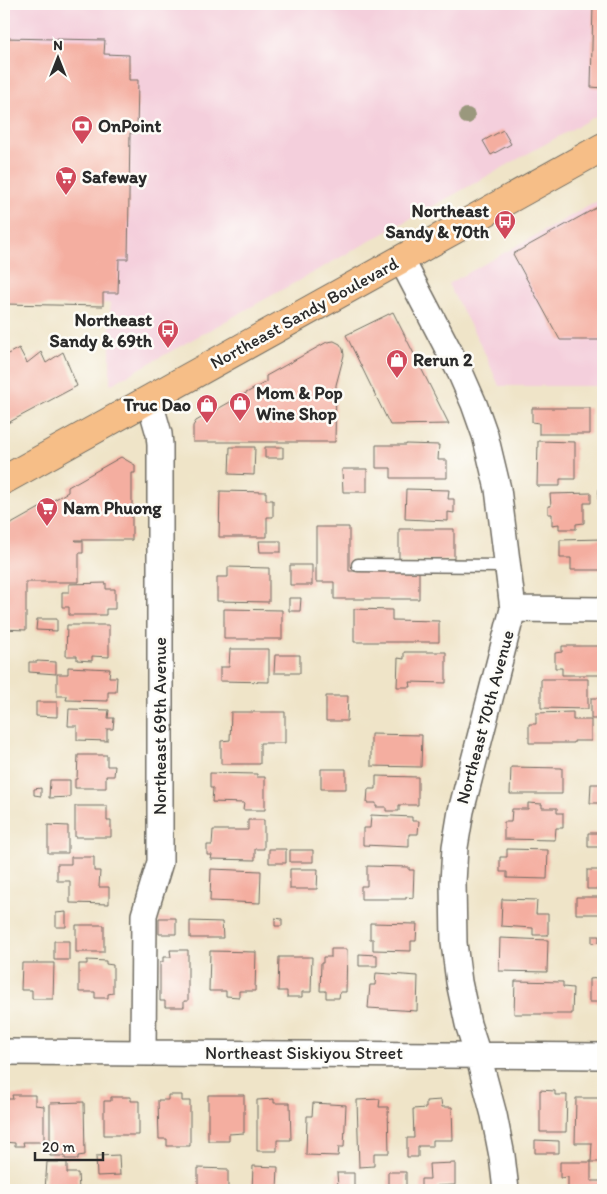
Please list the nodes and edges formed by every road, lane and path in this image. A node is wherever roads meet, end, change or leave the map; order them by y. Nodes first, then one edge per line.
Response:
1 (603, 147) edge
2 (401, 259) junction
3 (149, 399) junction
4 (4, 480) edge
5 (358, 565) dead end
6 (508, 566) junction
7 (513, 609) junction
8 (603, 610) edge
9 (4, 1052) edge
10 (143, 1053) junction
11 (478, 1054) junction
12 (603, 1056) edge
13 (506, 1190) edge

1 - 2 main road, Northeast Sandy Boulevard
2 - 3 main road, Northeast Sandy Boulevard
2 - 6 street, Northeast 70th Avenue
3 - 4 main road, Northeast Sandy Boulevard
3 - 10 street, Northeast 69th Avenue
5 - 6 lane
6 - 7 street, Northeast 70th Avenue
7 - 8 street
7 - 11 street, Northeast 70th Avenue
9 - 10 street, Northeast Siskiyou Street
10 - 11 street, Northeast Siskiyou Street
11 - 12 street, Northeast Siskiyou Street
11 - 13 street, Northeast 70th Avenue

